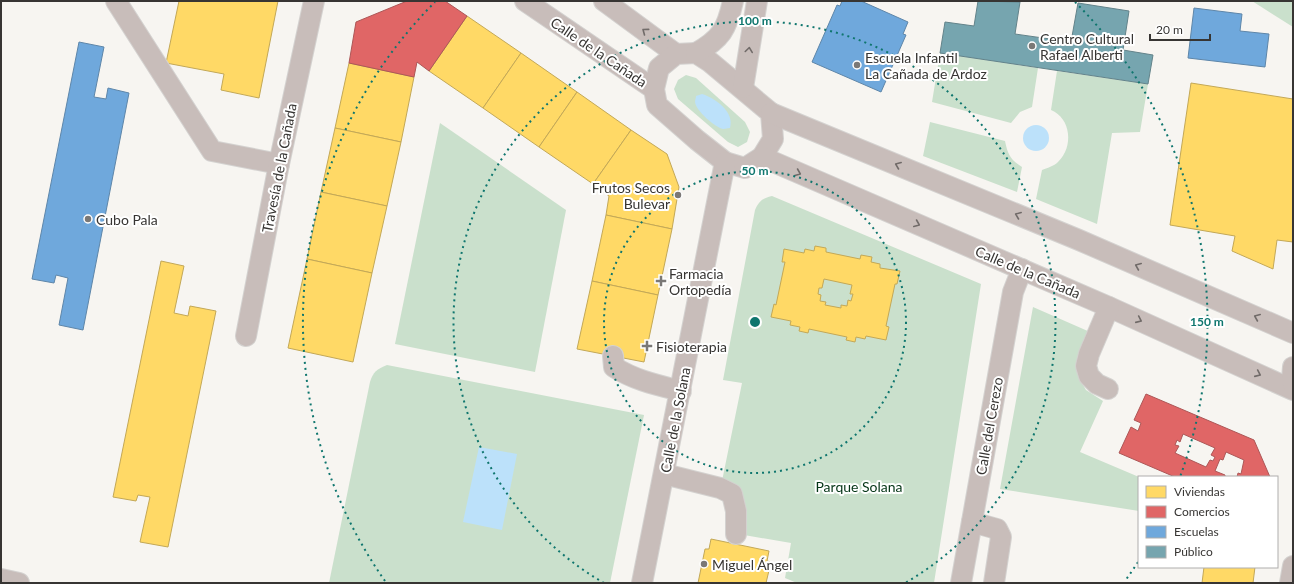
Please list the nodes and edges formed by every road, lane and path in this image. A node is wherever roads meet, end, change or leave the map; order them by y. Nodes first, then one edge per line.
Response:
1 (116, 1) edge
2 (314, 1) edge
3 (525, 1) edge
4 (604, 1) edge
5 (733, 1) edge
6 (757, 1) edge
7 (696, 53) junction
8 (676, 54) junction
9 (743, 88) junction
10 (654, 89) junction
11 (771, 113) junction
12 (762, 157) junction
13 (725, 162) junction
14 (279, 164) junction
15 (1022, 270) junction
16 (1109, 307) junction
17 (1293, 333) edge
18 (246, 336) dead end
19 (613, 356) dead end
20 (1293, 367) edge
21 (1293, 384) edge
22 (1108, 389) dead end
23 (1293, 390) edge
24 (680, 391) junction
25 (664, 474) junction
26 (972, 522) junction
27 (736, 534) dead end
28 (1293, 566) edge
29 (1, 579) edge
30 (19, 583) edge
31 (642, 583) edge
32 (961, 583) edge
33 (994, 583) edge
34 (1290, 583) edge

1 - 14 street
2 - 14 street, Travesía de la Cañada
3 - 10 street, Calle de la Cañada
8 -> 4 street
5 - 7 street
9 -> 6 street
7 - 8 street
7 - 9 street
8 - 10 street
9 - 11 street
10 - 13 street
11 - 12 street
17 -> 11 street
12 - 13 street
12 -> 15 street, Calle de la Cañada
13 - 24 street, Calle de la Solana
14 - 18 street, Travesía de la Cañada
15 - 16 street, Calle de la Cañada
15 - 26 street, Calle del Cerezo
16 - 22 street
16 -> 23 street, Calle de la Cañada
19 - 24 street
20 - 21 street
24 - 25 street, Calle de la Solana
25 - 27 street
25 - 31 street, Calle de la Solana
26 - 32 street, Calle del Cerezo
26 - 33 street
28 - 34 street
29 - 30 street

